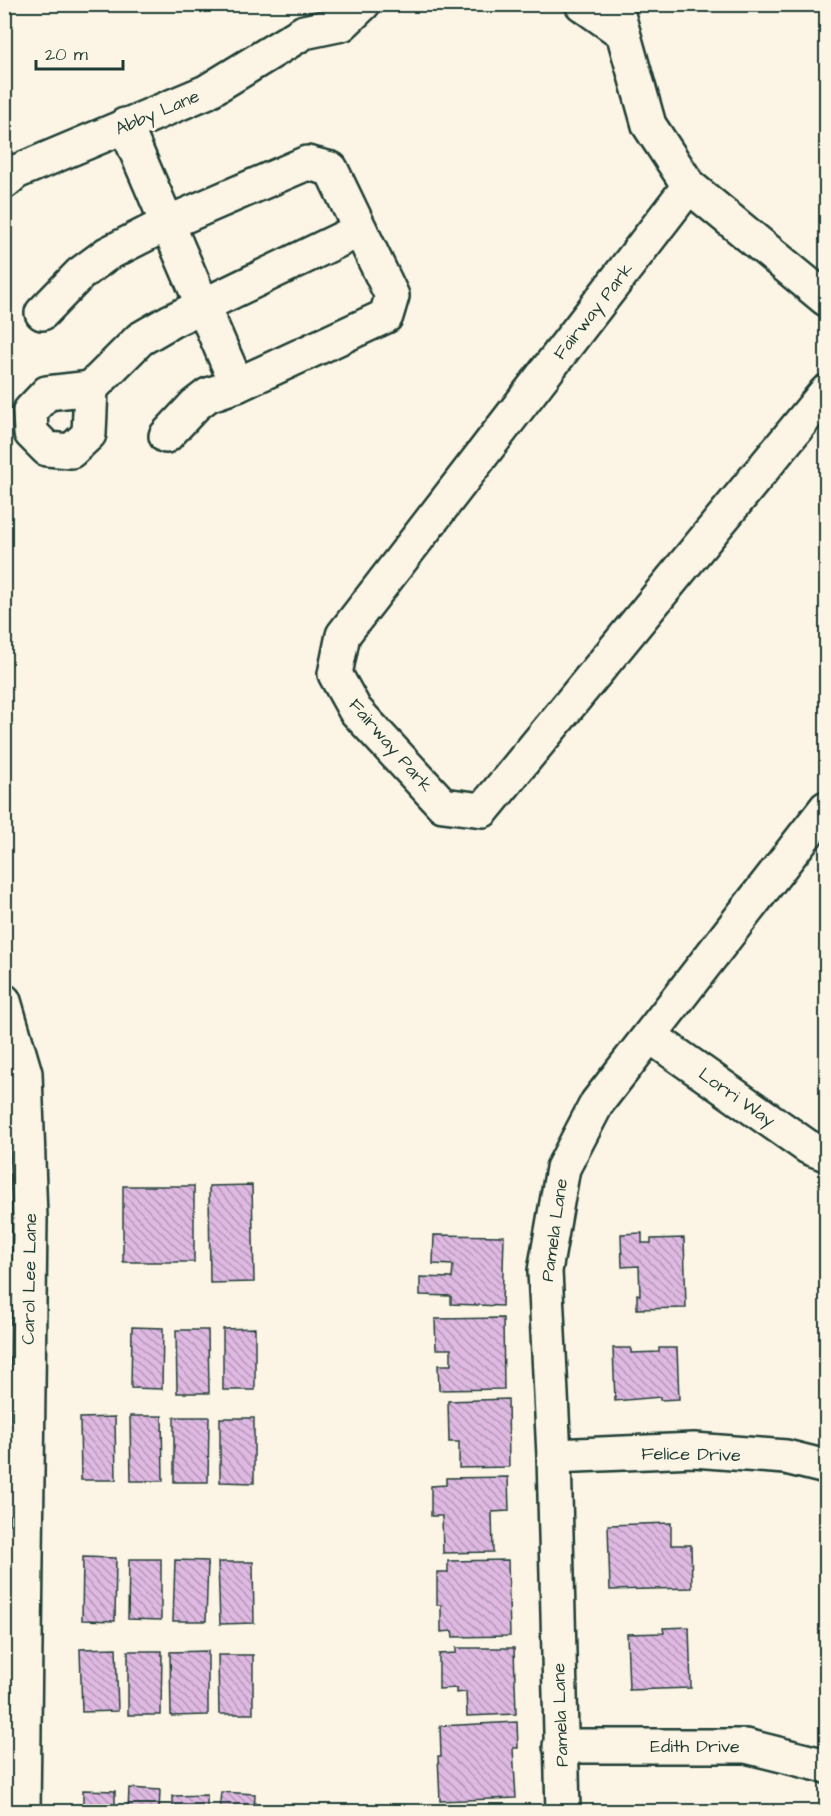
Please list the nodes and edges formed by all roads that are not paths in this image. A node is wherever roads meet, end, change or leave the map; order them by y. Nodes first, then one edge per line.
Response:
1 (363, 4) edge
2 (582, 4) edge
3 (311, 18) edge
4 (619, 19) edge
5 (125, 125) junction
6 (4, 182) edge
7 (689, 186) junction
8 (168, 223) junction
9 (360, 230) junction
10 (826, 299) edge
11 (202, 304) junction
12 (42, 314) dead end
13 (237, 385) junction
14 (91, 388) dead end
15 (826, 392) edge
16 (166, 436) dead end
17 (826, 808) edge
18 (4, 1001) edge
19 (650, 1036) junction
20 (15, 1074) edge
21 (826, 1154) edge
22 (16, 1426) edge
23 (554, 1456) junction
24 (826, 1467) edge
25 (14, 1729) edge
26 (560, 1746) junction
27 (826, 1766) edge
28 (23, 1812) edge
29 (564, 1812) edge

1 - 3 street, Abby Lane
2 - 4 street
3 - 5 street, Abby Lane
4 - 7 street
5 - 6 street, Abby Lane
5 - 8 street
7 - 10 street
7 - 15 street, Fairway Park
8 - 9 street
8 - 11 street
8 - 12 street
9 - 11 street
9 - 13 street
11 - 13 street
11 - 14 street
13 - 16 street
17 - 19 street, Pamela Lane
18 - 20 street, Carol Lee Lane
19 - 21 street, Lorri Way
19 - 23 street, Pamela Lane
20 - 22 street, Carol Lee Lane
22 - 25 street, Carol Lee Lane
23 - 24 street, Felice Drive
23 - 26 street, Pamela Lane
25 - 28 street, Carol Lee Lane
26 - 27 street, Edith Drive
26 - 29 street, Pamela Lane

